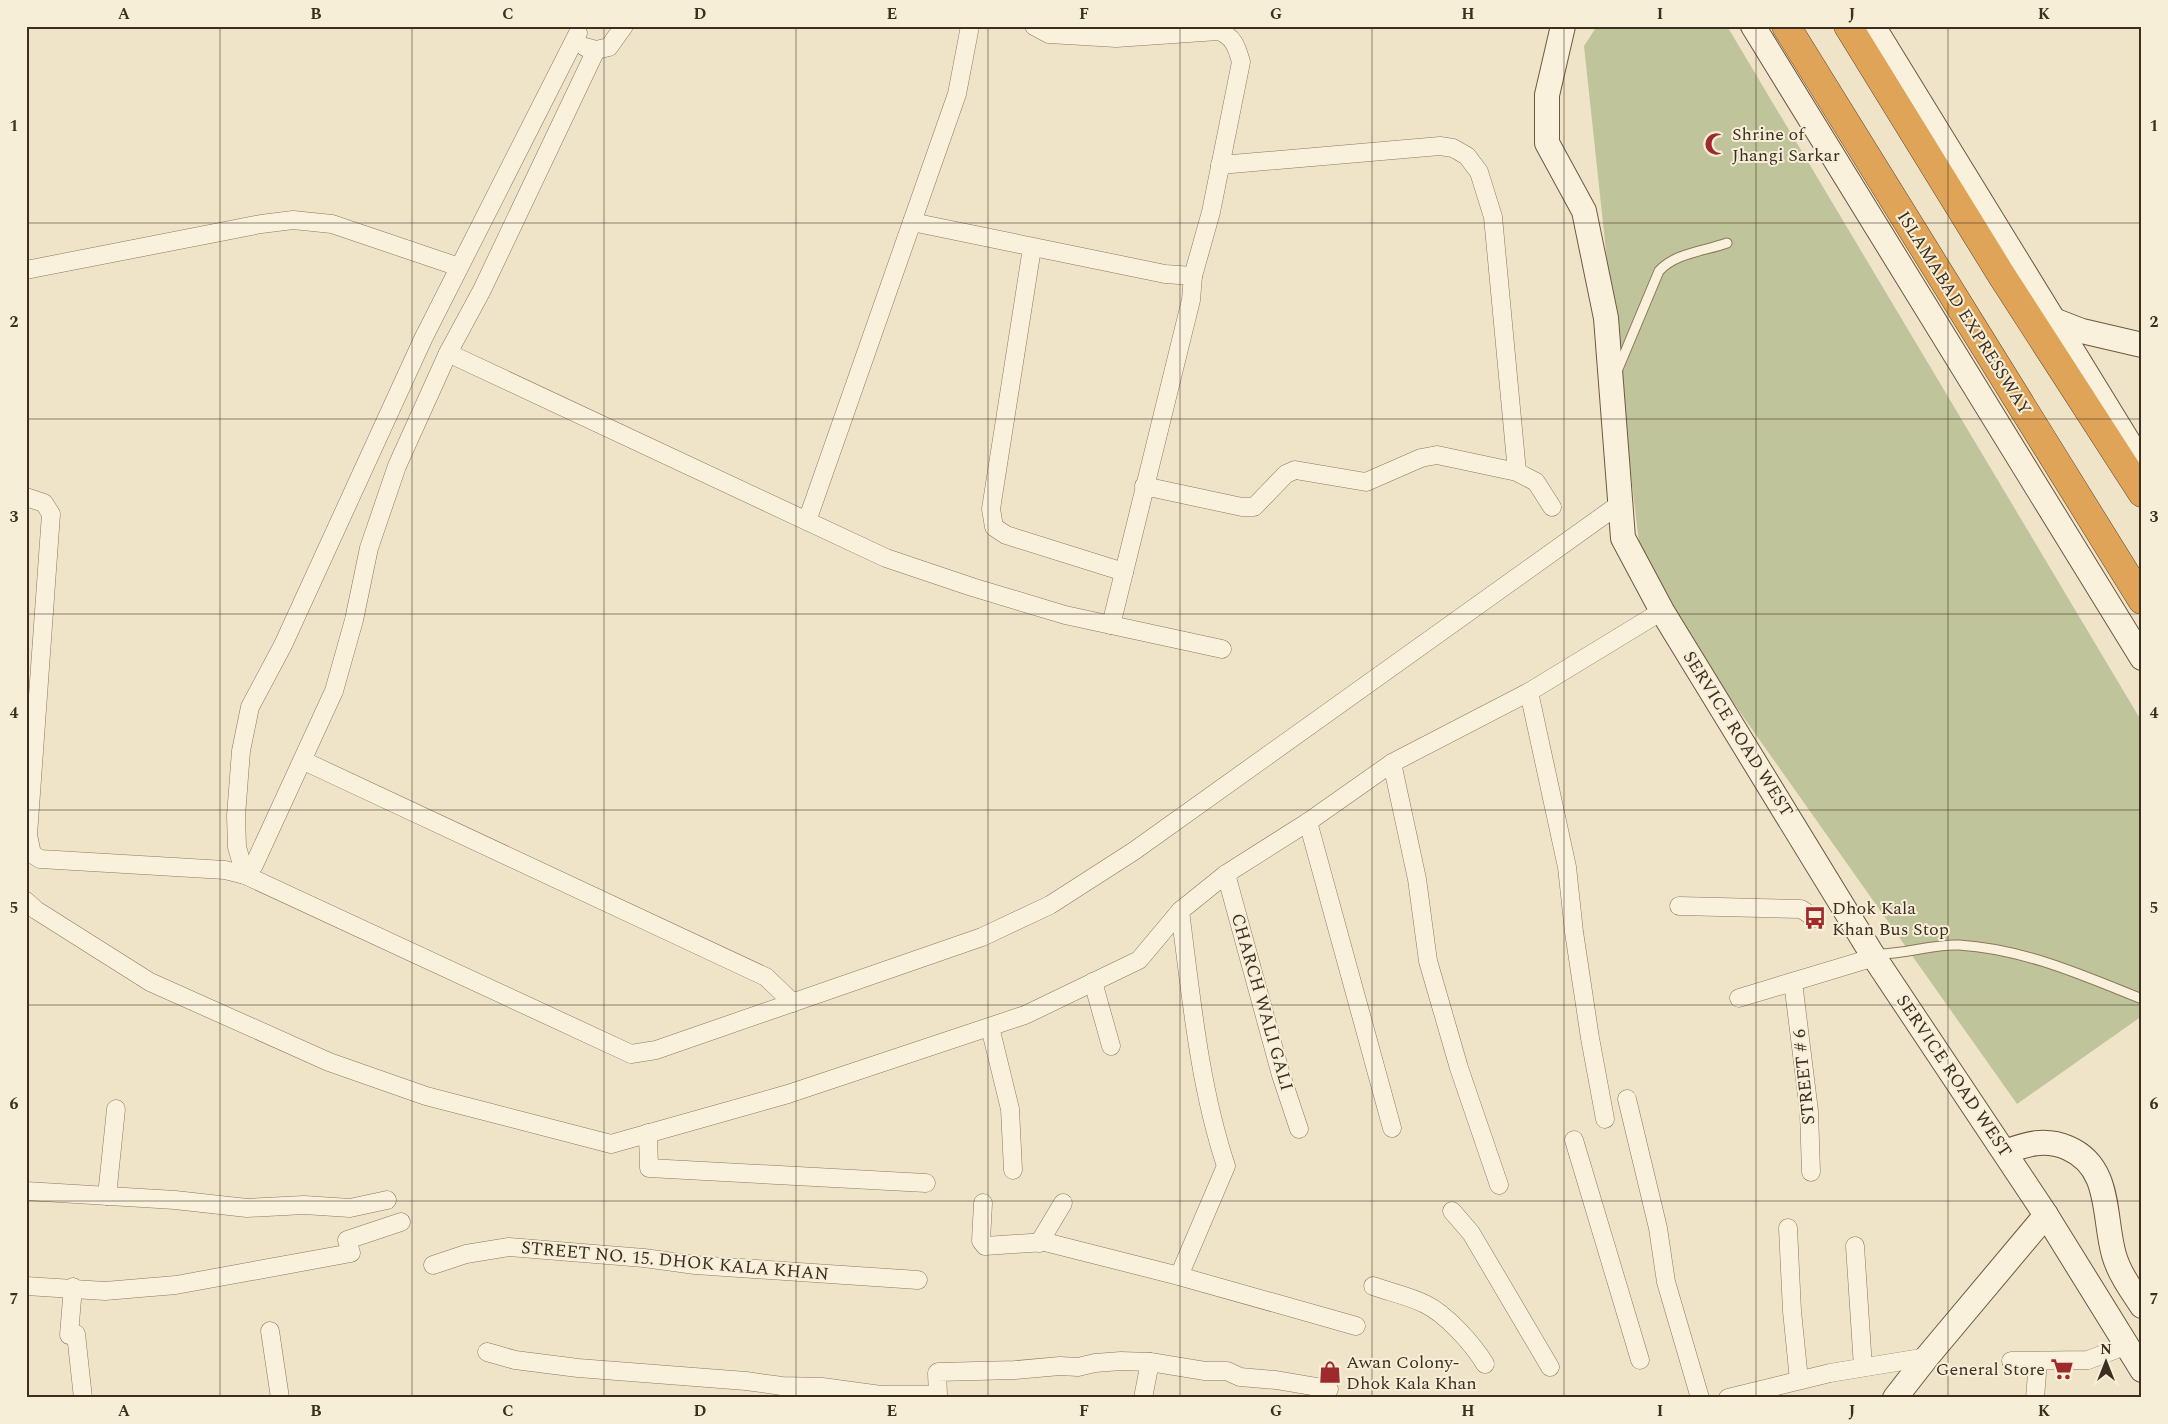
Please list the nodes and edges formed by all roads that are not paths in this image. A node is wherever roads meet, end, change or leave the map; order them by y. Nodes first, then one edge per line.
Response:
1 (624, 26) edge
2 (970, 26) edge
3 (1034, 26) edge
4 (1563, 26) edge
5 (1753, 26) edge
6 (1786, 26) edge
7 (1848, 26) edge
8 (1873, 26) edge
9 (576, 28) edge
10 (1228, 30) edge
11 (596, 50) junction
12 (1220, 165) junction
13 (912, 222) junction
14 (1727, 243) dead end
15 (1032, 248) junction
16 (459, 267) junction
17 (26, 270) edge
18 (1193, 276) junction
19 (2051, 319) junction
20 (2142, 345) edge
21 (448, 353) junction
22 (1613, 386) junction
23 (2142, 464) edge
24 (1517, 472) junction
25 (1144, 486) junction
26 (2142, 493) edge
27 (26, 496) edge
28 (1621, 503) junction
29 (1552, 507) dead end
30 (807, 521) junction
31 (1124, 572) junction
32 (2142, 600) edge
33 (1662, 611) junction
34 (1111, 625) junction
35 (1222, 649) dead end
36 (2142, 658) edge
37 (1529, 692) junction
38 (304, 761) junction
39 (1392, 762) junction
40 (1308, 822) junction
41 (1226, 874) junction
42 (245, 875) junction
43 (26, 901) edge
44 (1679, 906) dead end
45 (1180, 911) junction
46 (1815, 918) dead end
47 (1874, 956) junction
48 (1093, 982) junction
49 (1793, 982) junction
50 (1739, 998) dead end
51 (2142, 1000) edge
52 (793, 1002) junction
53 (990, 1027) junction
54 (1111, 1046) dead end
55 (1627, 1100) dead end
56 (116, 1109) dead end
57 (1606, 1119) dead end
58 (1392, 1128) dead end
59 (1299, 1129) dead end
60 (648, 1133) junction
61 (1574, 1140) dead end
62 (2005, 1152) junction
63 (1013, 1170) dead end
64 (1811, 1172) dead end
65 (926, 1183) dead end
66 (1499, 1185) dead end
67 (26, 1191) edge
68 (108, 1196) junction
69 (387, 1200) dead end
70 (1063, 1202) dead end
71 (983, 1203) dead end
72 (1452, 1211) dead end
73 (2046, 1215) junction
74 (400, 1222) dead end
75 (1788, 1228) dead end
76 (1039, 1243) junction
77 (1854, 1246) dead end
78 (433, 1265) dead end
79 (1179, 1276) junction
80 (918, 1280) dead end
81 (26, 1286) edge
82 (1373, 1286) dead end
83 (74, 1287) junction
84 (2142, 1306) edge
85 (1356, 1326) dead end
86 (270, 1331) dead end
87 (2127, 1344) junction
88 (487, 1352) dead end
89 (1927, 1357) junction
90 (1640, 1360) dead end
91 (2011, 1361) dead end
92 (2038, 1361) junction
93 (1150, 1362) junction
94 (1485, 1364) dead end
95 (1550, 1367) dead end
96 (1863, 1368) junction
97 (2142, 1370) edge
98 (1799, 1380) junction
99 (1329, 1389) dead end
100 (868, 1396) edge
101 (894, 1397) edge
102 (83, 1398) edge
103 (280, 1398) edge
104 (1143, 1398) edge
105 (1700, 1398) edge
106 (1728, 1398) edge
107 (1895, 1398) edge
108 (2035, 1398) edge

1 - 11 street
2 - 13 street
3 - 10 street
4 - 22 street, SERVICE ROAD WEST
5 - 36 street
6 - 32 highway, ISLAMABAD EXPRESSWAY
7 - 26 highway
8 - 19 street
9 - 11 street
9 - 16 street
10 - 12 street
11 - 21 street
12 - 18 street
12 - 24 street
13 - 15 street
13 - 30 street
14 - 22 lane
15 - 18 street
15 - 31 street
16 - 17 street
16 - 42 street
18 - 25 street
19 - 20 street
19 - 23 street
21 - 30 street
21 - 38 street
22 - 28 street, SERVICE ROAD WEST
24 - 25 street
24 - 29 street
25 - 31 street
27 - 42 street
28 - 33 street, SERVICE ROAD WEST
28 - 52 street
30 - 34 street
31 - 34 street
33 - 37 street
33 - 47 street, SERVICE ROAD WEST
34 - 35 street
37 - 39 street
37 - 57 street
38 - 42 street
38 - 52 street
39 - 40 street
39 - 66 street
40 - 41 street
40 - 58 street
41 - 45 street
41 - 59 street, CHARCH WALI GALI
42 - 52 street
43 - 60 street
44 - 46 street
45 - 48 street
45 - 79 street
47 - 49 street
47 - 51 lane
47 - 62 street, SERVICE ROAD WEST
48 - 53 street
48 - 54 street
49 - 50 street
49 - 64 street, STREET # 6
53 - 60 street
53 - 63 street
55 - 105 street
56 - 68 street
60 - 65 street
61 - 90 street
62 - 73 street, SERVICE ROAD WEST
62 - 84 street
67 - 68 street
68 - 69 street
70 - 76 street
71 - 76 street
72 - 95 street
73 - 87 street, SERVICE ROAD WEST
73 - 89 street
74 - 83 street
75 - 98 street
76 - 79 street
77 - 96 street
78 - 80 street, STREET NO. 15. DHOK KALA KHAN
79 - 85 street
81 - 83 street
82 - 94 street
83 - 102 street
86 - 103 street
87 - 92 street
87 - 97 street, SERVICE ROAD WEST
88 - 100 street
89 - 96 street
89 - 107 street
91 - 92 street
92 - 108 street
93 - 99 street
93 - 101 street
93 - 104 street
96 - 98 street
98 - 106 street
100 - 101 street

